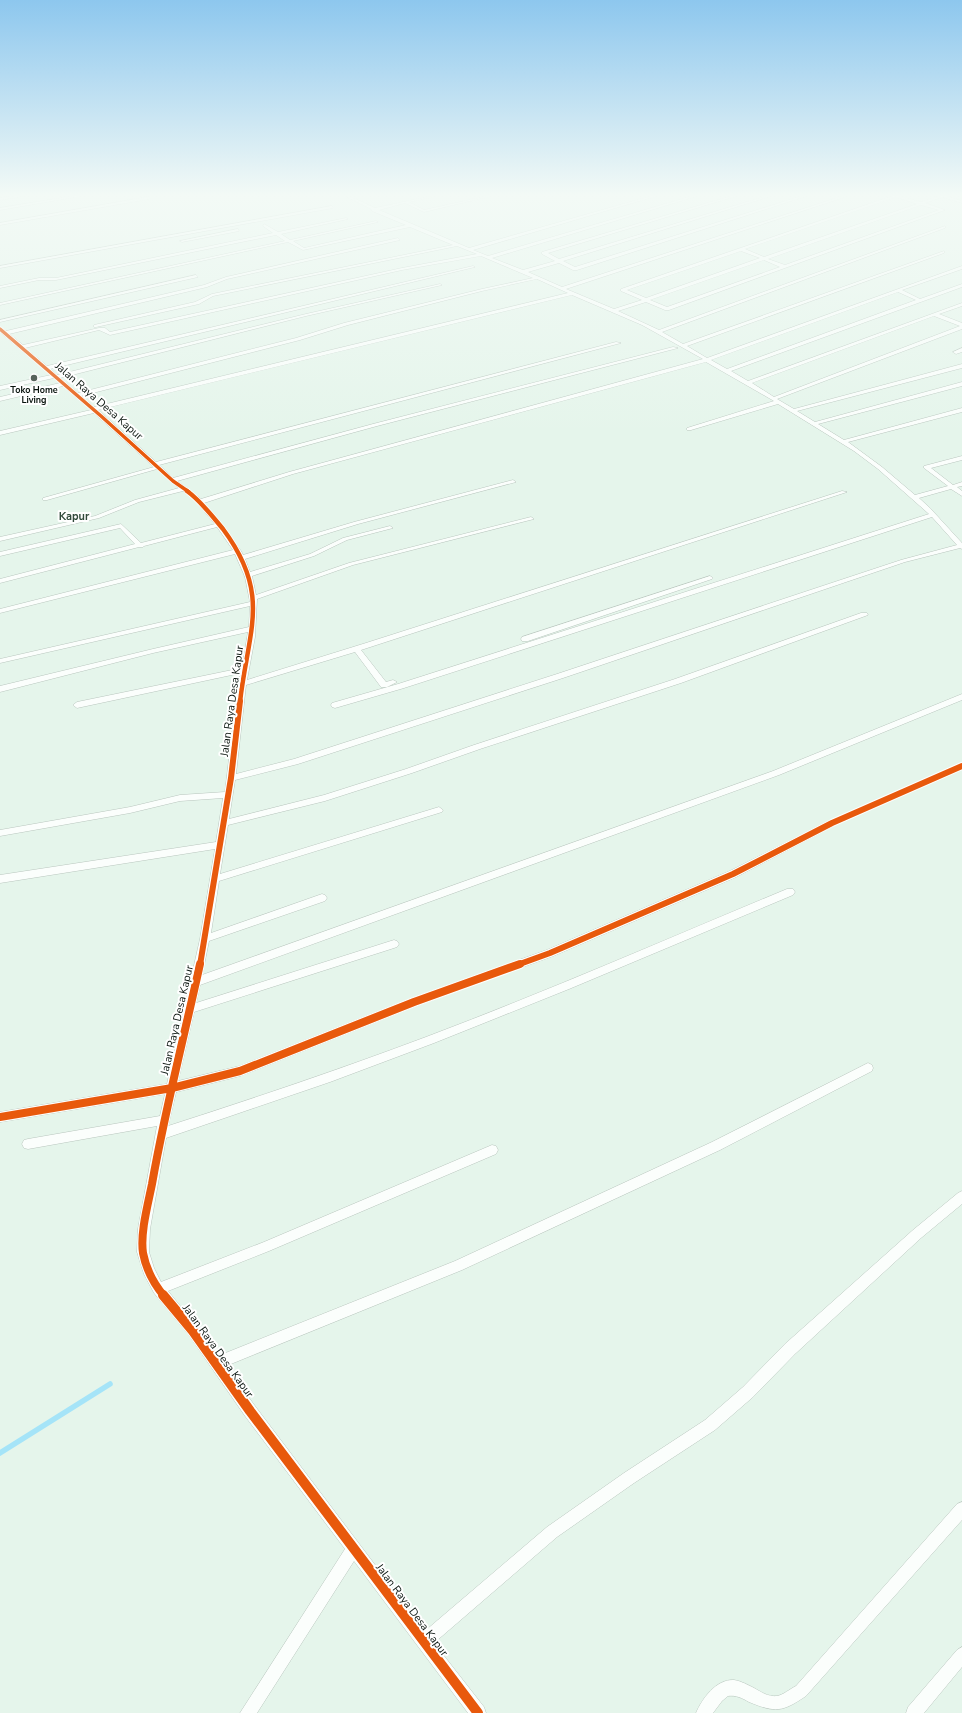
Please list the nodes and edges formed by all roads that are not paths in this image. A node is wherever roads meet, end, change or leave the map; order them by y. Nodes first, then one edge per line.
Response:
1 (80, 274) edge
2 (138, 274) edge
3 (241, 274) edge
4 (315, 274) edge
5 (380, 274) edge
6 (443, 274) edge
7 (528, 274) edge
8 (605, 274) edge
9 (669, 274) edge
10 (718, 274) edge
11 (766, 274) edge
12 (815, 274) edge
13 (881, 274) edge
14 (941, 274) edge
15 (196, 276) dead end
16 (538, 278) junction
17 (440, 285) dead end
18 (962, 285) edge
19 (0, 287) edge
20 (563, 288) junction
21 (898, 290) junction
22 (573, 293) junction
23 (644, 300) junction
24 (919, 300) junction
25 (0, 304) edge
26 (962, 304) edge
27 (614, 311) junction
28 (934, 314) junction
29 (0, 321) edge
30 (962, 326) edge
31 (659, 332) junction
32 (3, 333) edge
33 (618, 343) dead end
34 (21, 346) junction
35 (682, 346) junction
36 (676, 348) dead end
37 (706, 360) junction
38 (962, 366) edge
39 (46, 368) junction
40 (727, 371) junction
41 (58, 379) junction
42 (748, 383) junction
43 (962, 384) edge
44 (0, 388) edge
45 (77, 395) junction
46 (0, 399) edge
47 (775, 400) junction
48 (95, 410) junction
49 (962, 410) edge
50 (792, 411) junction
51 (813, 424) junction
52 (690, 429) dead end
53 (0, 433) edge
54 (842, 442) junction
55 (962, 458) edge
56 (157, 466) junction
57 (173, 480) junction
58 (512, 482) dead end
59 (962, 484) edge
60 (952, 487) junction
61 (184, 489) junction
62 (844, 492) dead end
63 (962, 494) edge
64 (915, 497) junction
65 (45, 499) dead end
66 (199, 502) junction
67 (933, 515) junction
68 (531, 519) dead end
69 (218, 525) junction
70 (390, 528) dead end
71 (0, 539) edge
72 (961, 544) edge
73 (141, 546) junction
74 (0, 554) edge
75 (239, 554) junction
76 (247, 575) junction
77 (710, 578) dead end
78 (0, 581) edge
79 (253, 600) junction
80 (0, 611) edge
81 (864, 615) dead end
82 (252, 629) junction
83 (357, 649) junction
84 (0, 661) edge
85 (246, 670) junction
86 (242, 684) junction
87 (0, 689) edge
88 (962, 697) edge
89 (77, 705) dead end
90 (335, 705) dead end
91 (962, 766) edge
92 (231, 778) junction
93 (229, 795) junction
94 (439, 810) dead end
95 (224, 823) junction
96 (0, 833) edge
97 (221, 845) junction
98 (0, 879) edge
99 (215, 879) junction
100 (790, 892) dead end
101 (322, 898) dead end
102 (205, 939) junction
103 (394, 944) dead end
104 (196, 982) junction
105 (190, 1009) junction
106 (868, 1068) dead end
107 (172, 1088) junction
108 (0, 1117) edge
109 (164, 1120) junction
110 (161, 1134) junction
111 (28, 1144) dead end
112 (492, 1150) dead end
113 (962, 1197) edge
114 (158, 1289) junction
115 (216, 1363) junction
116 (962, 1509) edge
117 (354, 1549) junction
118 (424, 1642) junction
119 (962, 1655) edge
120 (248, 1713) edge
121 (478, 1713) edge
122 (704, 1713) edge
123 (914, 1713) edge

1 - 19 street
2 - 25 street
3 - 32 street
4 - 34 street
5 - 34 street
6 - 39 street
7 - 16 street
8 - 20 street
9 - 23 street
10 - 23 street
11 - 23 street
12 - 31 street
13 - 35 street
14 - 21 street
15 - 29 street
16 - 20 street
16 - 45 street
17 - 41 street
18 - 24 street
20 - 22 street
21 - 24 street
21 - 37 street
22 - 27 street
22 - 48 street
23 - 27 street
24 - 40 street
26 - 28 street
27 - 31 street
28 - 30 street
28 - 42 street
30 - 47 street
31 - 35 street
32 - 34 street, Jalan Raya Desa Kapur
33 - 56 street
34 - 39 street, Jalan Raya Desa Kapur
35 - 37 street
36 - 57 street
37 - 40 street
37 - 66 street
38 - 50 street
39 - 41 street, Jalan Raya Desa Kapur
40 - 42 street
41 - 44 street
41 - 45 street, Jalan Raya Desa Kapur
41 - 46 street
42 - 47 street
43 - 51 street
45 - 48 street, Jalan Raya Desa Kapur
47 - 50 street
47 - 52 street
48 - 53 street
48 - 56 street, Jalan Raya Desa Kapur
49 - 54 street
50 - 51 street
51 - 54 street
54 - 64 street
55 - 60 street
56 - 57 street, Jalan Raya Desa Kapur
56 - 65 street
57 - 61 street, Jalan Raya Desa Kapur
58 - 75 street
59 - 60 street
60 - 63 street
60 - 64 street
61 - 66 street, Jalan Raya Desa Kapur
61 - 71 street
62 - 83 street
64 - 67 street
66 - 69 street, Jalan Raya Desa Kapur
67 - 72 street
67 - 90 street
68 - 79 street
69 - 73 street
69 - 75 street, Jalan Raya Desa Kapur
70 - 76 street
72 - 92 street
73 - 74 street
73 - 78 street
75 - 76 street, Jalan Raya Desa Kapur
75 - 80 street
76 - 79 street, Jalan Raya Desa Kapur
77 - 83 street
79 - 82 street, Jalan Raya Desa Kapur
79 - 84 street
81 - 95 street
82 - 85 street, Jalan Raya Desa Kapur
82 - 87 street
83 - 86 street
85 - 86 street, Jalan Raya Desa Kapur
85 - 89 street
86 - 92 street, Jalan Raya Desa Kapur
88 - 104 street
91 - 107 street
92 - 93 street, Jalan Raya Desa Kapur
93 - 95 street, Jalan Raya Desa Kapur
93 - 96 street
94 - 99 street
95 - 97 street, Jalan Raya Desa Kapur
97 - 98 street
97 - 99 street, Jalan Raya Desa Kapur
99 - 102 street, Jalan Raya Desa Kapur
100 - 110 street
101 - 102 street
102 - 104 street, Jalan Raya Desa Kapur
103 - 105 street
104 - 105 street, Jalan Raya Desa Kapur
105 - 107 street, Jalan Raya Desa Kapur
106 - 115 street
107 - 108 street
107 - 109 street, Jalan Raya Desa Kapur
109 - 110 street, Jalan Raya Desa Kapur
109 - 111 street
110 - 114 street, Jalan Raya Desa Kapur
112 - 114 street
113 - 118 street
114 - 115 street, Jalan Raya Desa Kapur
115 - 117 street, Jalan Raya Desa Kapur
116 - 122 street
117 - 118 street, Jalan Raya Desa Kapur
117 - 120 street
118 - 121 street, Jalan Raya Desa Kapur
119 - 123 street

